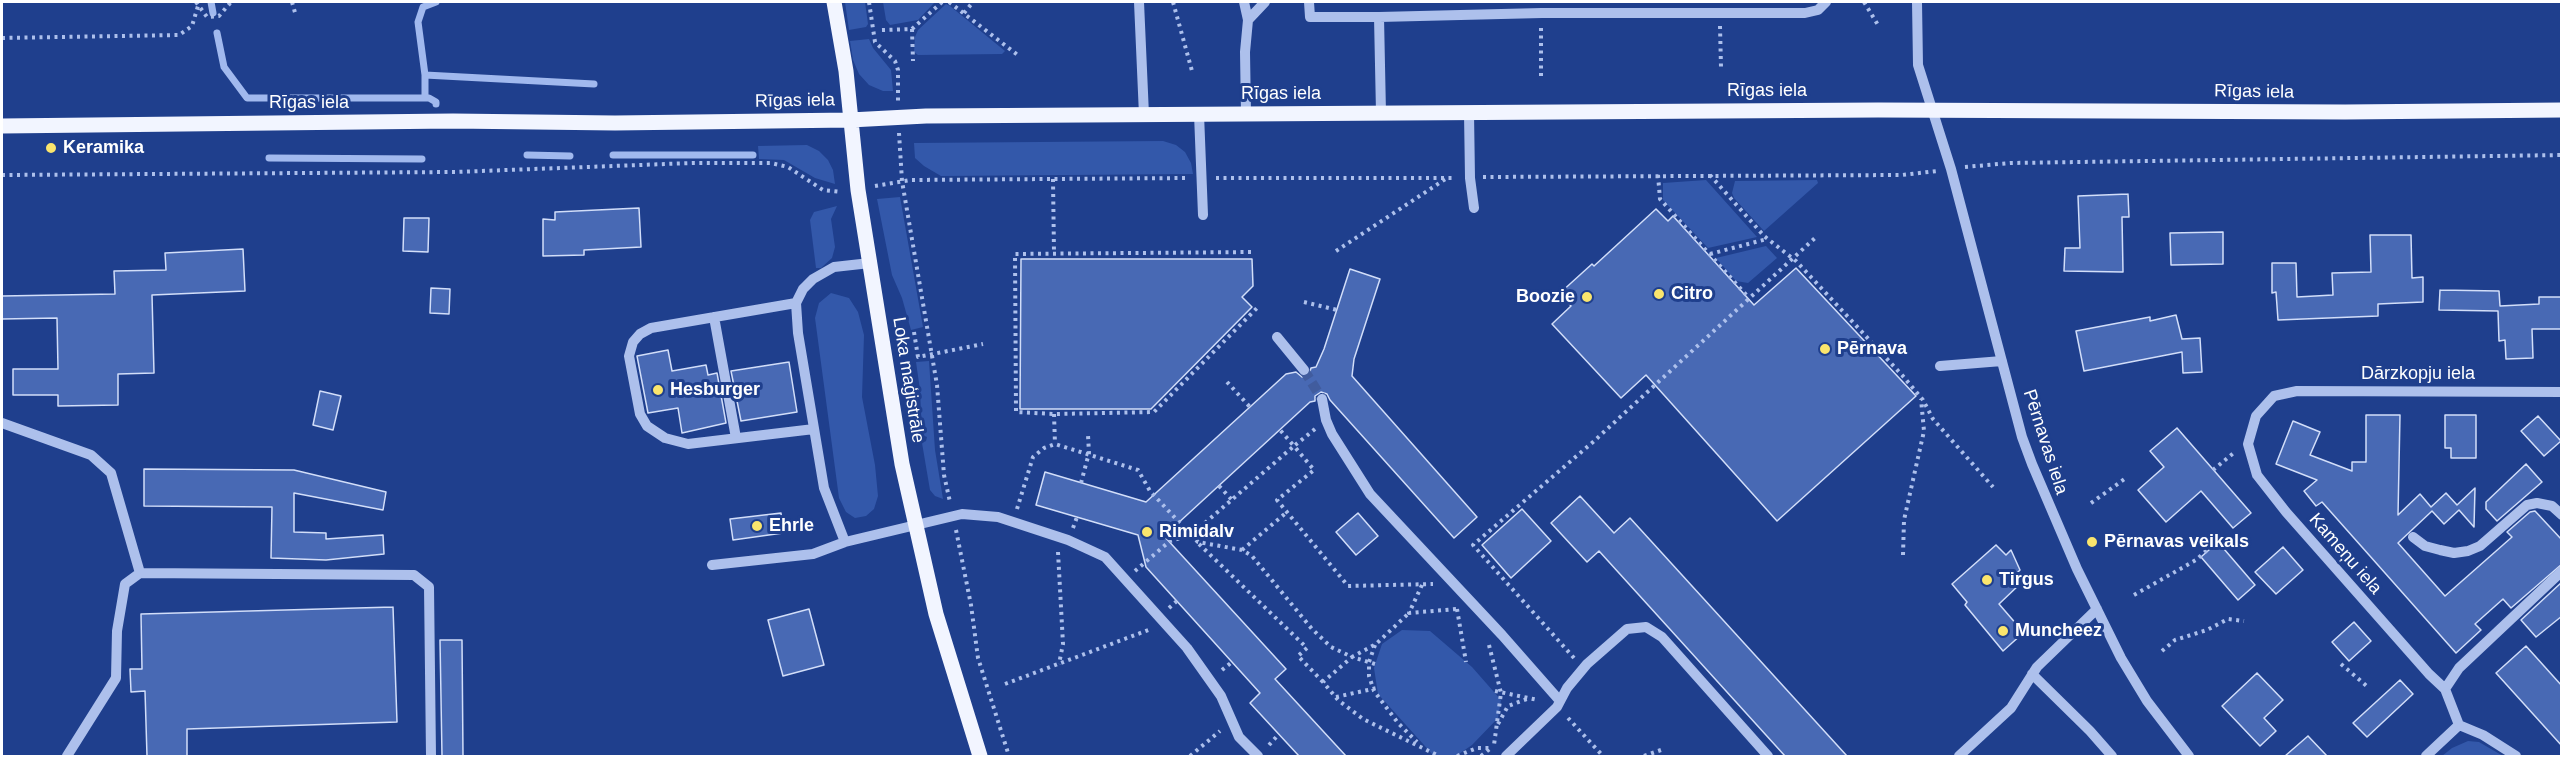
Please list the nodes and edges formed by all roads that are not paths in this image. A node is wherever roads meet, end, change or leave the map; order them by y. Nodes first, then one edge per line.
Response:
1 (834, 2) edge
2 (1139, 2) edge
3 (1244, 2) edge
4 (1265, 2) edge
5 (1309, 2) edge
6 (1826, 2) edge
7 (1917, 2) edge
8 (1379, 17) junction
9 (1248, 20) junction
10 (1932, 110) junction
11 (2562, 110) edge
12 (1381, 113) junction
13 (1469, 113) junction
14 (1199, 114) junction
15 (1246, 114) junction
16 (1144, 115) junction
17 (850, 120) junction
18 (2, 126) edge
19 (1474, 208) dead end
20 (1203, 215) dead end
21 (870, 263) junction
22 (796, 303) junction
23 (714, 317) junction
24 (1277, 337) dead end
25 (2002, 361) junction
26 (1940, 366) dead end
27 (1304, 370) tunnel mouth
28 (2562, 392) edge
29 (2274, 396) joint
30 (1322, 399) tunnel mouth
31 (2, 423) edge
32 (814, 429) junction
33 (736, 438) junction
34 (2562, 514) edge
35 (915, 524) junction
36 (2413, 537) dead end
37 (845, 542) junction
38 (712, 565) dead end
39 (2562, 571) edge
40 (140, 573) junction
41 (2097, 609) junction
42 (2032, 674) junction
43 (2445, 688) junction
44 (1558, 704) junction
45 (2459, 725) junction
46 (67, 756) edge
47 (431, 756) edge
48 (980, 756) edge
49 (1258, 756) edge
50 (1506, 756) edge
51 (1768, 756) edge
52 (1959, 756) edge
53 (2112, 756) edge
54 (2189, 756) edge
55 (2426, 756) edge
56 (2516, 756) edge

1 - 17 main road, Loka maģistrāle
2 - 16 street
3 - 9 street
4 - 9 street
5 - 8 street
6 - 8 street
7 - 10 street, Pērnavas iela
8 - 12 street
9 - 15 street
10 - 11 main road, Rīgas iela
10 - 13 main road, Rīgas iela
10 - 25 street, Pērnavas iela
12 - 13 main road, Rīgas iela
12 - 15 main road, Rīgas iela
13 - 19 street
14 - 15 main road, Rīgas iela
14 - 16 main road, Rīgas iela
14 - 20 street
16 - 17 main road, Rīgas iela
17 - 18 main road, Rīgas iela
17 - 21 main road, Loka maģistrāle
21 - 22 street
21 - 35 main road, Loka maģistrāle
22 - 23 street
22 - 32 street
23 - 33 street
23 - 33 street
24 - 27 street
25 - 26 street
25 - 41 street, Pērnavas iela
28 - 29 street, Dārzkopju iela
29 - 43 street, Kameņu iela
30 - 44 street
31 - 40 street
32 - 33 street
32 - 37 street
34 - 36 street
35 - 37 street
35 - 48 main road, Loka maģistrāle
35 - 49 street
37 - 38 street
39 - 43 street
40 - 46 street
40 - 47 street
41 - 42 street
41 - 54 street, Pērnavas iela
42 - 52 street
42 - 53 street
43 - 45 street, Kameņu iela
44 - 50 street
44 - 51 street
45 - 55 street
45 - 56 street

